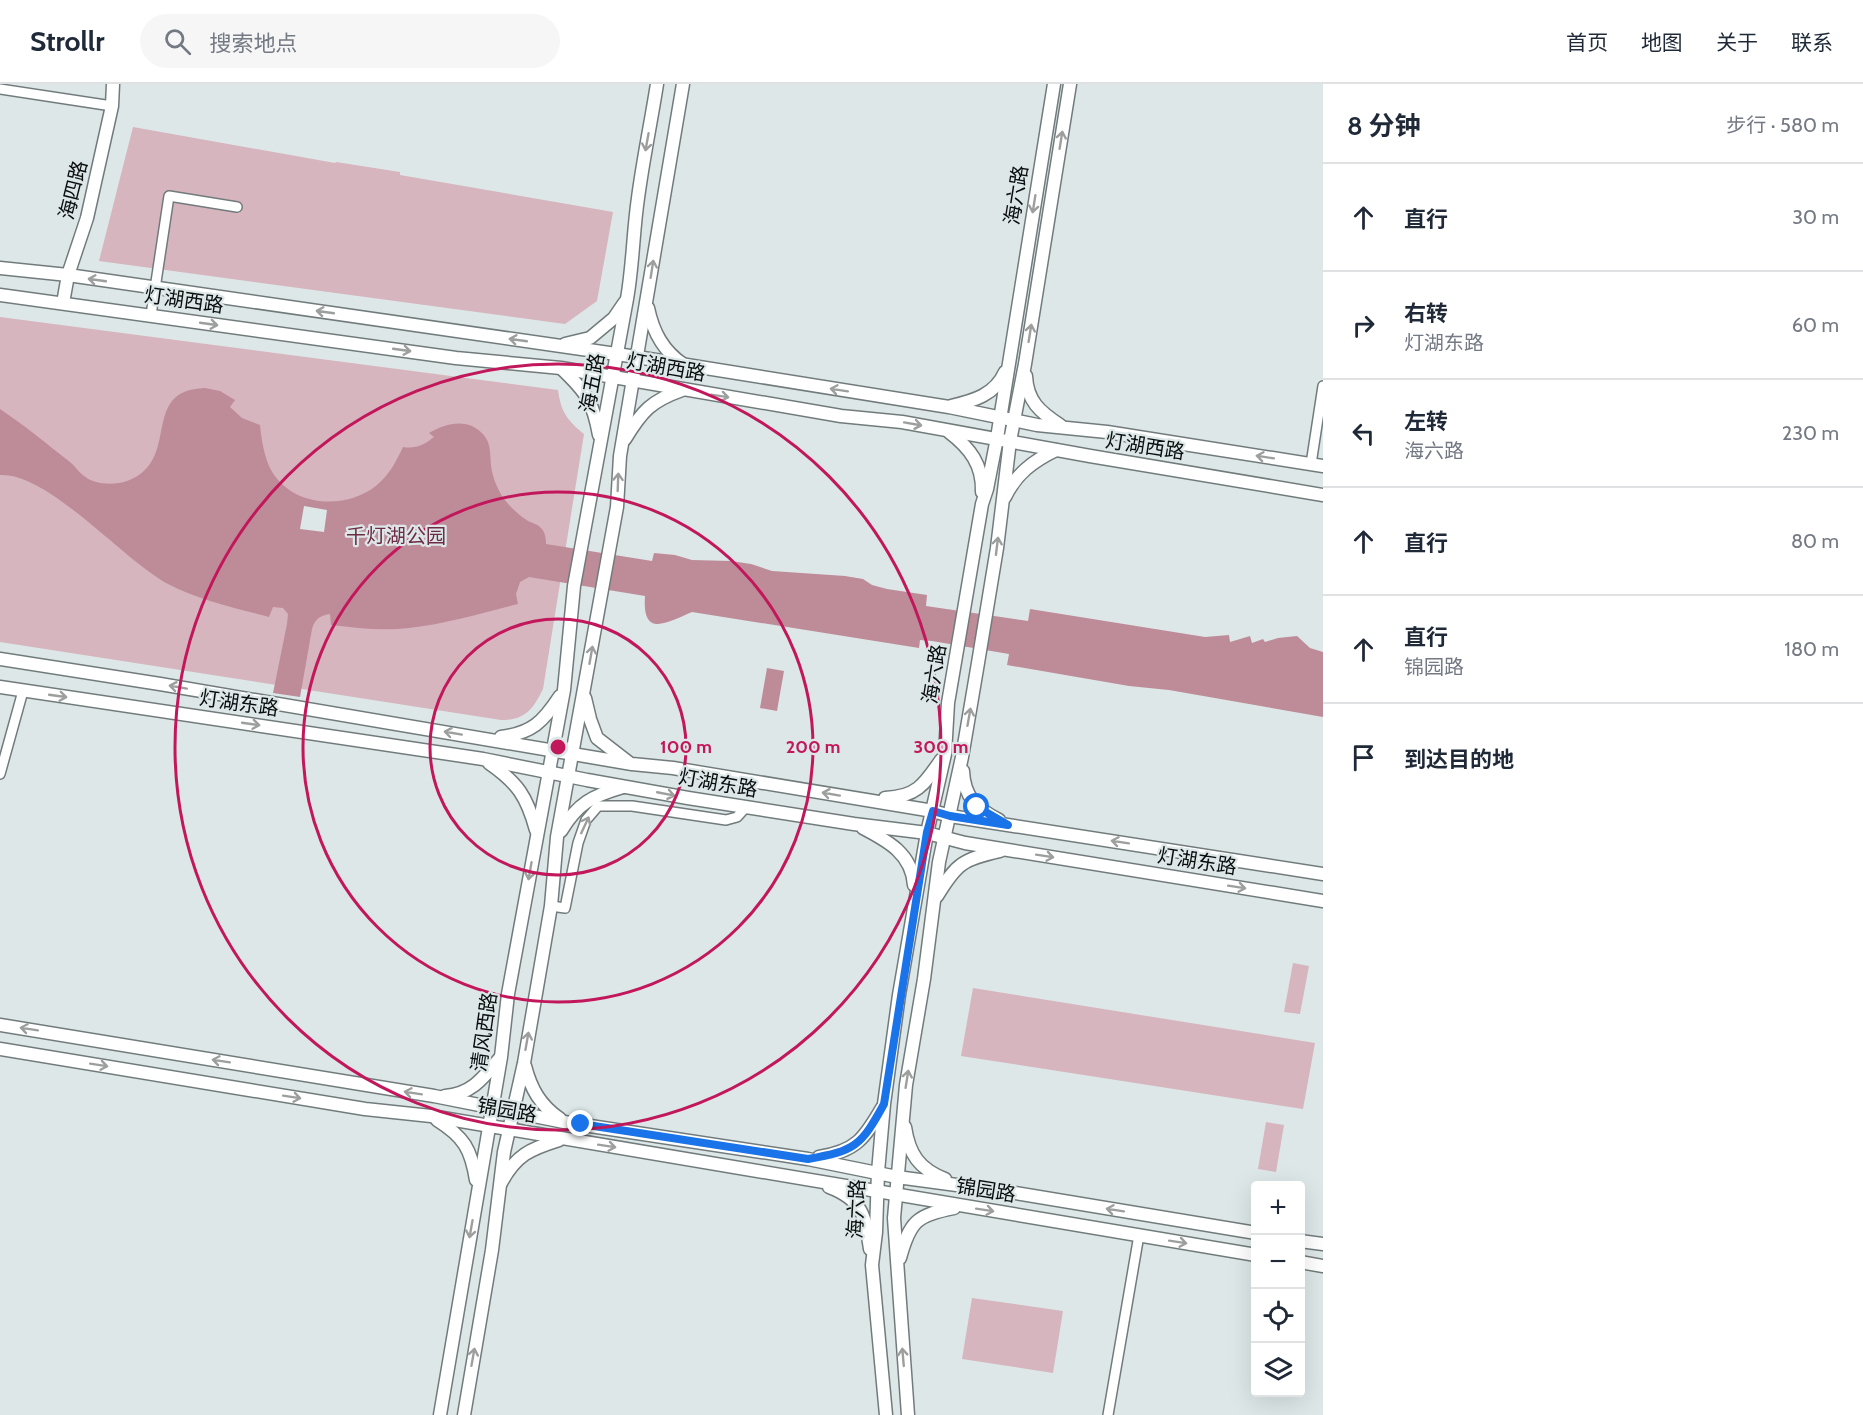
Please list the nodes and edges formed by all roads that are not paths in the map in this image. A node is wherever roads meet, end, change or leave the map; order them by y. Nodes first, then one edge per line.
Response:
1 (113, 84) edge
2 (657, 84) edge
3 (683, 84) edge
4 (1054, 84) edge
5 (1070, 84) edge
6 (0, 89) edge
7 (112, 106) junction
8 (237, 207) dead end
9 (0, 268) edge
10 (68, 275) junction
11 (155, 288) junction
12 (0, 295) edge
13 (627, 299) junction
14 (63, 303) junction
15 (646, 303) junction
16 (151, 315) junction
17 (559, 345) junction
18 (617, 355) junction
19 (637, 357) junction
20 (1010, 360) junction
21 (1025, 364) junction
22 (684, 366) junction
23 (561, 368) junction
24 (613, 377) junction
25 (633, 381) junction
26 (1323, 386) edge
27 (682, 390) junction
28 (949, 407) junction
29 (1000, 418) junction
30 (1013, 420) junction
31 (1061, 426) junction
32 (946, 429) junction
33 (997, 438) junction
34 (1010, 441) junction
35 (601, 443) junction
36 (621, 445) junction
37 (1056, 450) junction
38 (1317, 465) edge
39 (1323, 495) edge
40 (982, 504) junction
41 (1000, 506) junction
42 (0, 659) edge
43 (0, 687) edge
44 (564, 690) junction
45 (23, 691) junction
46 (584, 692) junction
47 (487, 738) junction
48 (552, 750) junction
49 (573, 754) junction
50 (945, 754) junction
51 (962, 757) junction
52 (483, 759) junction
53 (632, 765) junction
54 (548, 772) junction
55 (0, 774) edge
56 (567, 776) junction
57 (627, 786) junction
58 (858, 799) junction
59 (889, 804) junction
60 (746, 807) junction
61 (933, 811) junction
62 (950, 816) junction
63 (854, 824) junction
64 (1008, 825) junction
65 (884, 827) junction
66 (927, 832) junction
67 (537, 833) junction
68 (557, 837) junction
69 (945, 839) junction
70 (1005, 850) junction
71 (1323, 874) edge
72 (915, 901) junction
73 (1323, 901) edge
74 (933, 902) junction
75 (551, 906) junction
76 (0, 1025) edge
77 (0, 1049) edge
78 (501, 1057) junction
79 (524, 1063) junction
80 (434, 1096) junction
81 (884, 1104) junction
82 (492, 1109) junction
83 (903, 1111) junction
84 (512, 1112) junction
85 (431, 1116) junction
86 (564, 1122) junction
87 (489, 1126) junction
88 (508, 1130) junction
89 (564, 1139) junction
90 (808, 1159) junction
91 (878, 1173) junction
92 (897, 1177) junction
93 (805, 1178) junction
94 (965, 1186) junction
95 (498, 1190) junction
96 (877, 1190) junction
97 (478, 1191) junction
98 (896, 1195) junction
99 (964, 1206) junction
100 (1251, 1232) edge
101 (1138, 1235) junction
102 (1305, 1241) edge
103 (1323, 1244) edge
104 (1251, 1254) edge
105 (1305, 1263) edge
106 (872, 1265) junction
107 (1323, 1266) edge
108 (897, 1270) junction
109 (440, 1415) edge
110 (464, 1415) edge
111 (886, 1415) edge
112 (908, 1415) edge
113 (1108, 1415) edge

1 - 7 main road, 海四路
2 -> 13 main road, 海五路
15 -> 3 main road
4 -> 20 main road, 海六路
21 -> 5 main road, 海六路
6 - 7 street
7 - 10 main road, 海四路
8 - 11 street
9 - 10 main road, 灯湖西路
11 -> 10 main road, 灯湖西路
10 - 14 main road, 海四路
11 - 16 street
17 -> 11 main road, 灯湖西路
12 - 14 main road, 灯湖西路
13 - 17 main road
13 - 18 main road, 海五路
14 - 16 main road, 灯湖西路
15 - 19 main road
15 - 22 main road
16 -> 23 main road, 灯湖西路
17 - 18 main road, 灯湖西路
18 - 19 main road, 灯湖西路
18 - 24 main road, 海五路
19 - 22 main road, 灯湖西路
19 - 25 main road
20 - 28 main road
20 - 29 main road, 海六路
21 - 30 main road, 海六路
21 - 31 main road
28 -> 22 main road, 灯湖西路
23 - 24 main road, 灯湖西路
23 - 35 main road
24 - 25 main road, 灯湖西路
24 - 35 main road, 海五路
25 - 27 main road, 灯湖西路
25 - 36 main road
26 - 38 street
27 -> 32 main road, 灯湖西路
27 - 36 main road
28 - 29 main road, 灯湖西路
29 - 30 main road, 灯湖西路
29 - 33 main road, 海六路
30 - 31 main road, 灯湖西路
30 - 34 main road, 海六路
38 -> 31 main road, 灯湖西路
32 - 33 main road, 灯湖西路
32 - 40 main road
33 - 34 main road, 灯湖西路
33 - 40 main road, 海六路
34 - 37 main road, 灯湖西路
34 - 41 main road, 海六路
35 - 44 main road, 海五路
46 -> 36 main road
37 - 39 main road, 灯湖西路
37 - 41 main road
40 - 50 main road, 海六路
51 -> 41 main road, 海六路
47 -> 42 main road, 灯湖东路
43 - 45 main road, 灯湖东路
44 - 47 main road
44 - 48 main road, 清风西路
45 -> 52 main road, 灯湖东路
45 - 55 street
46 - 49 main road
46 - 53 main road
47 - 48 main road, 灯湖东路
48 - 49 main road, 灯湖东路
48 - 54 main road, 清风西路
49 - 53 main road, 灯湖东路
49 - 56 main road
50 - 58 main road
50 - 61 main road, 海六路
51 - 62 main road, 海六路
51 - 64 main road
52 - 54 main road, 灯湖东路
52 - 67 main road
58 -> 53 main road, 灯湖东路
54 - 56 main road, 灯湖东路
54 - 67 main road, 清风西路
56 - 57 main road, 灯湖东路
56 - 68 main road
57 -> 60 main road, 灯湖东路
57 - 68 main road
58 - 59 main road, 灯湖东路
59 - 61 main road, 灯湖东路
59 - 65 main road
60 - 63 main road, 灯湖东路
75 -> 60 street
61 - 62 main road, 灯湖东路
61 - 66 main road, 海六路
62 - 64 main road, 灯湖东路
62 - 69 main road, 海六路
63 - 65 main road, 灯湖东路
63 - 72 main road
71 -> 64 main road, 灯湖东路
65 - 66 main road, 灯湖东路
66 - 69 main road, 灯湖东路
66 - 72 main road, 海六路
67 -> 78 main road, 清风西路
68 - 75 main road
69 - 70 main road, 灯湖东路
69 - 74 main road, 海六路
70 -> 73 main road, 灯湖东路
70 - 74 main road
72 - 81 main road, 海六路
83 -> 74 main road, 海六路
79 -> 75 main road
80 -> 76 main road
77 -> 85 main road, 锦园路
78 - 80 main road
78 - 82 main road, 清风西路
79 - 84 main road
79 - 86 main road
80 - 82 main road, 锦园路
81 - 90 main road
81 - 91 main road, 海六路
82 - 84 main road, 锦园路
82 - 87 main road, 清风西路
83 - 92 main road, 海六路
83 - 94 main road
84 - 86 main road, 锦园路
84 - 88 main road
85 - 87 main road, 锦园路
85 - 97 main road
86 - 90 main road, 锦园路
87 - 88 main road, 锦园路
87 - 97 main road, 清风西路
88 - 89 main road, 锦园路
88 - 95 main road
89 -> 93 main road, 锦园路
89 - 95 main road
90 - 91 main road, 锦园路
91 - 92 main road, 锦园路
91 - 96 main road, 海六路
92 - 94 main road, 锦园路
92 - 98 main road, 海六路
93 - 96 main road, 锦园路
93 - 106 main road
100 -> 94 main road, 锦园路
110 -> 95 main road
96 - 98 main road, 锦园路
96 - 106 main road, 海六路
97 -> 109 main road, 清风西路
98 - 99 main road, 锦园路
98 - 108 main road, 海六路
99 -> 101 main road, 锦园路
99 - 108 main road
101 -> 104 main road, 锦园路
101 - 113 street
102 - 103 main road
105 - 107 main road
106 - 111 main road, 海六路
112 -> 108 main road, 海六路

